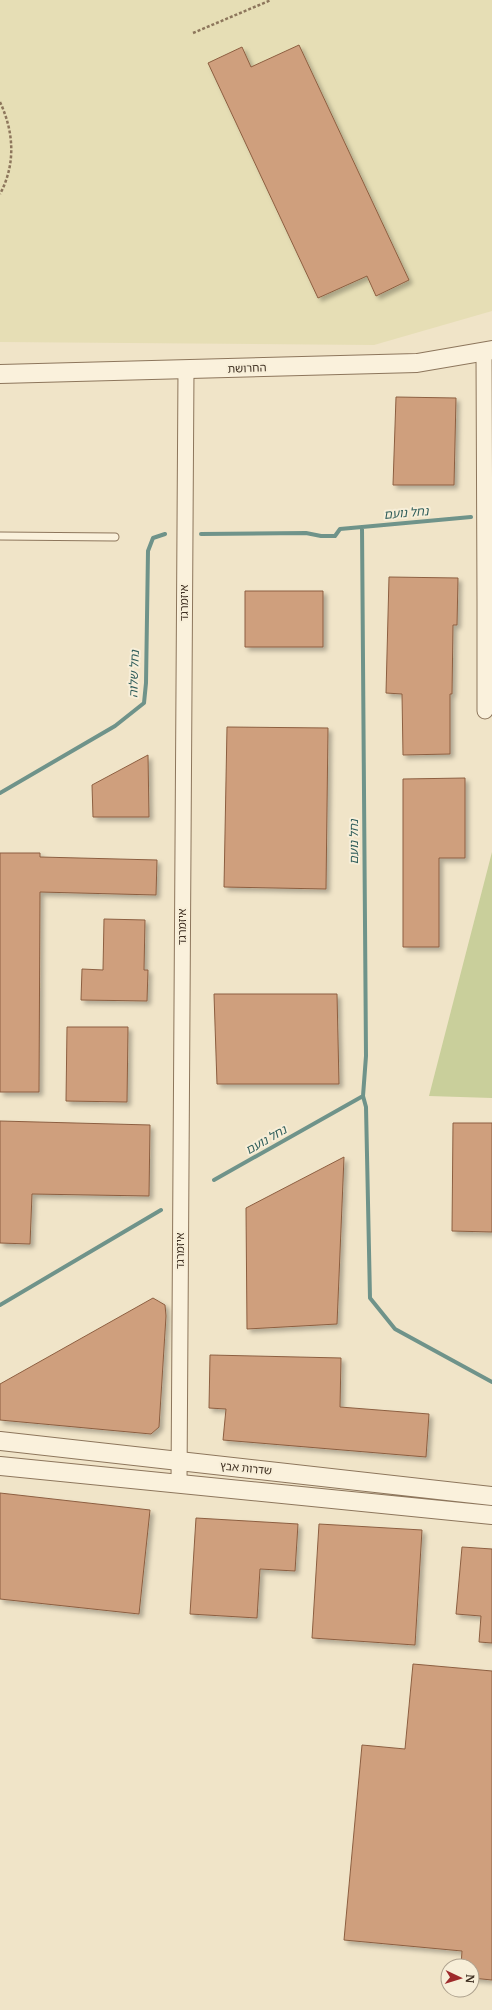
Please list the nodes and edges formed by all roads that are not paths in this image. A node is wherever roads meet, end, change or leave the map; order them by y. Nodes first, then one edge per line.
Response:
1 (488, 351) edge
2 (186, 370) junction
3 (0, 374) edge
4 (488, 449) edge
5 (0, 536) edge
6 (115, 537) dead end
7 (488, 602) edge
8 (485, 711) dead end
9 (0, 1440) edge
10 (179, 1461) junction
11 (0, 1466) edge
12 (179, 1484) junction
13 (492, 1496) edge
14 (492, 1515) edge

1 - 2 street, החרושת
1 - 4 street
2 - 3 street, החרושת
2 - 10 street, איזמרגד
4 - 7 street
5 - 6 lane
7 - 8 street
9 - 10 street, שדרות אבץ
10 - 12 street, איזמרגד
10 - 13 street, שדרות אבץ
11 - 12 street, שדרות אבץ
12 - 14 street, שדרות אבץ

